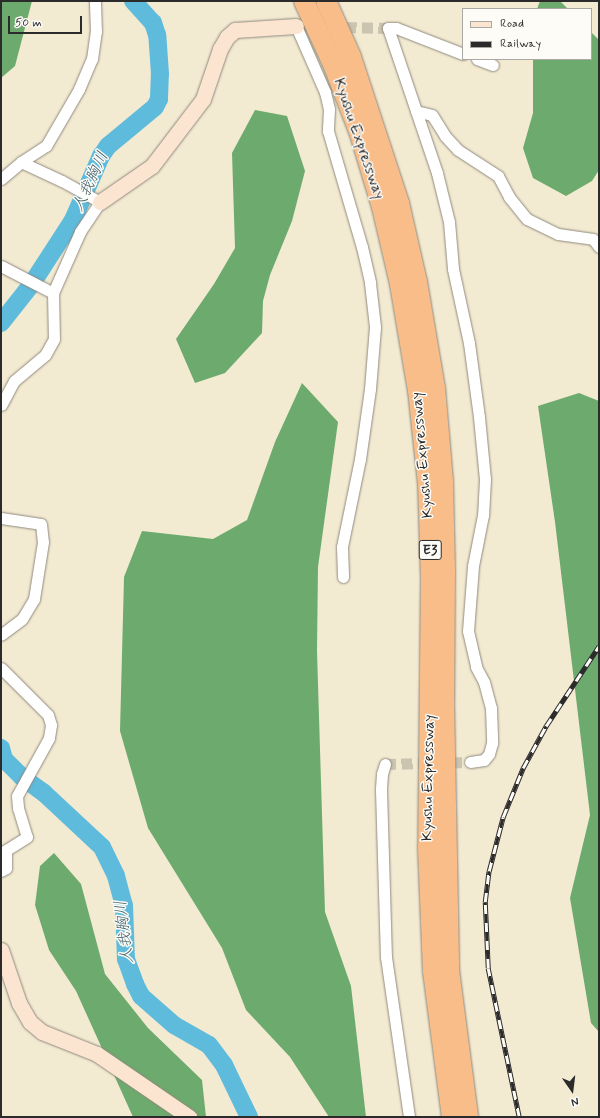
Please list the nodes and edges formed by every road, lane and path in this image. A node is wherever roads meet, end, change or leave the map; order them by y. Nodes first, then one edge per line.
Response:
1 (95, 1) edge
2 (304, 1) edge
3 (326, 1) edge
4 (296, 26) joint
5 (462, 54) edge
6 (480, 60) edge
7 (493, 65) dead end
8 (416, 111) junction
9 (21, 162) junction
10 (1, 179) edge
11 (100, 202) junction
12 (599, 247) edge
13 (1, 266) edge
14 (53, 293) junction
15 (1, 406) edge
16 (1, 518) edge
17 (343, 577) dead end
18 (1, 635) edge
19 (1, 668) edge
20 (470, 762) tunnel mouth
21 (386, 764) dead end
22 (1, 871) edge
23 (1, 950) edge
24 (189, 1117) edge
25 (409, 1117) edge
26 (452, 1117) edge
27 (468, 1117) edge

1 - 9 street
2 - 26 highway, Kyushu Expressway / E3
3 - 27 highway, Kyushu Expressway / E3
4 - 11 street
4 - 17 street
5 - 8 street
6 - 7 street
8 - 12 street
8 - 20 street
9 - 10 street
9 - 11 street
11 - 14 street
13 - 14 street
14 - 15 street
16 - 18 street
19 - 22 street
21 - 25 street
23 - 24 street

